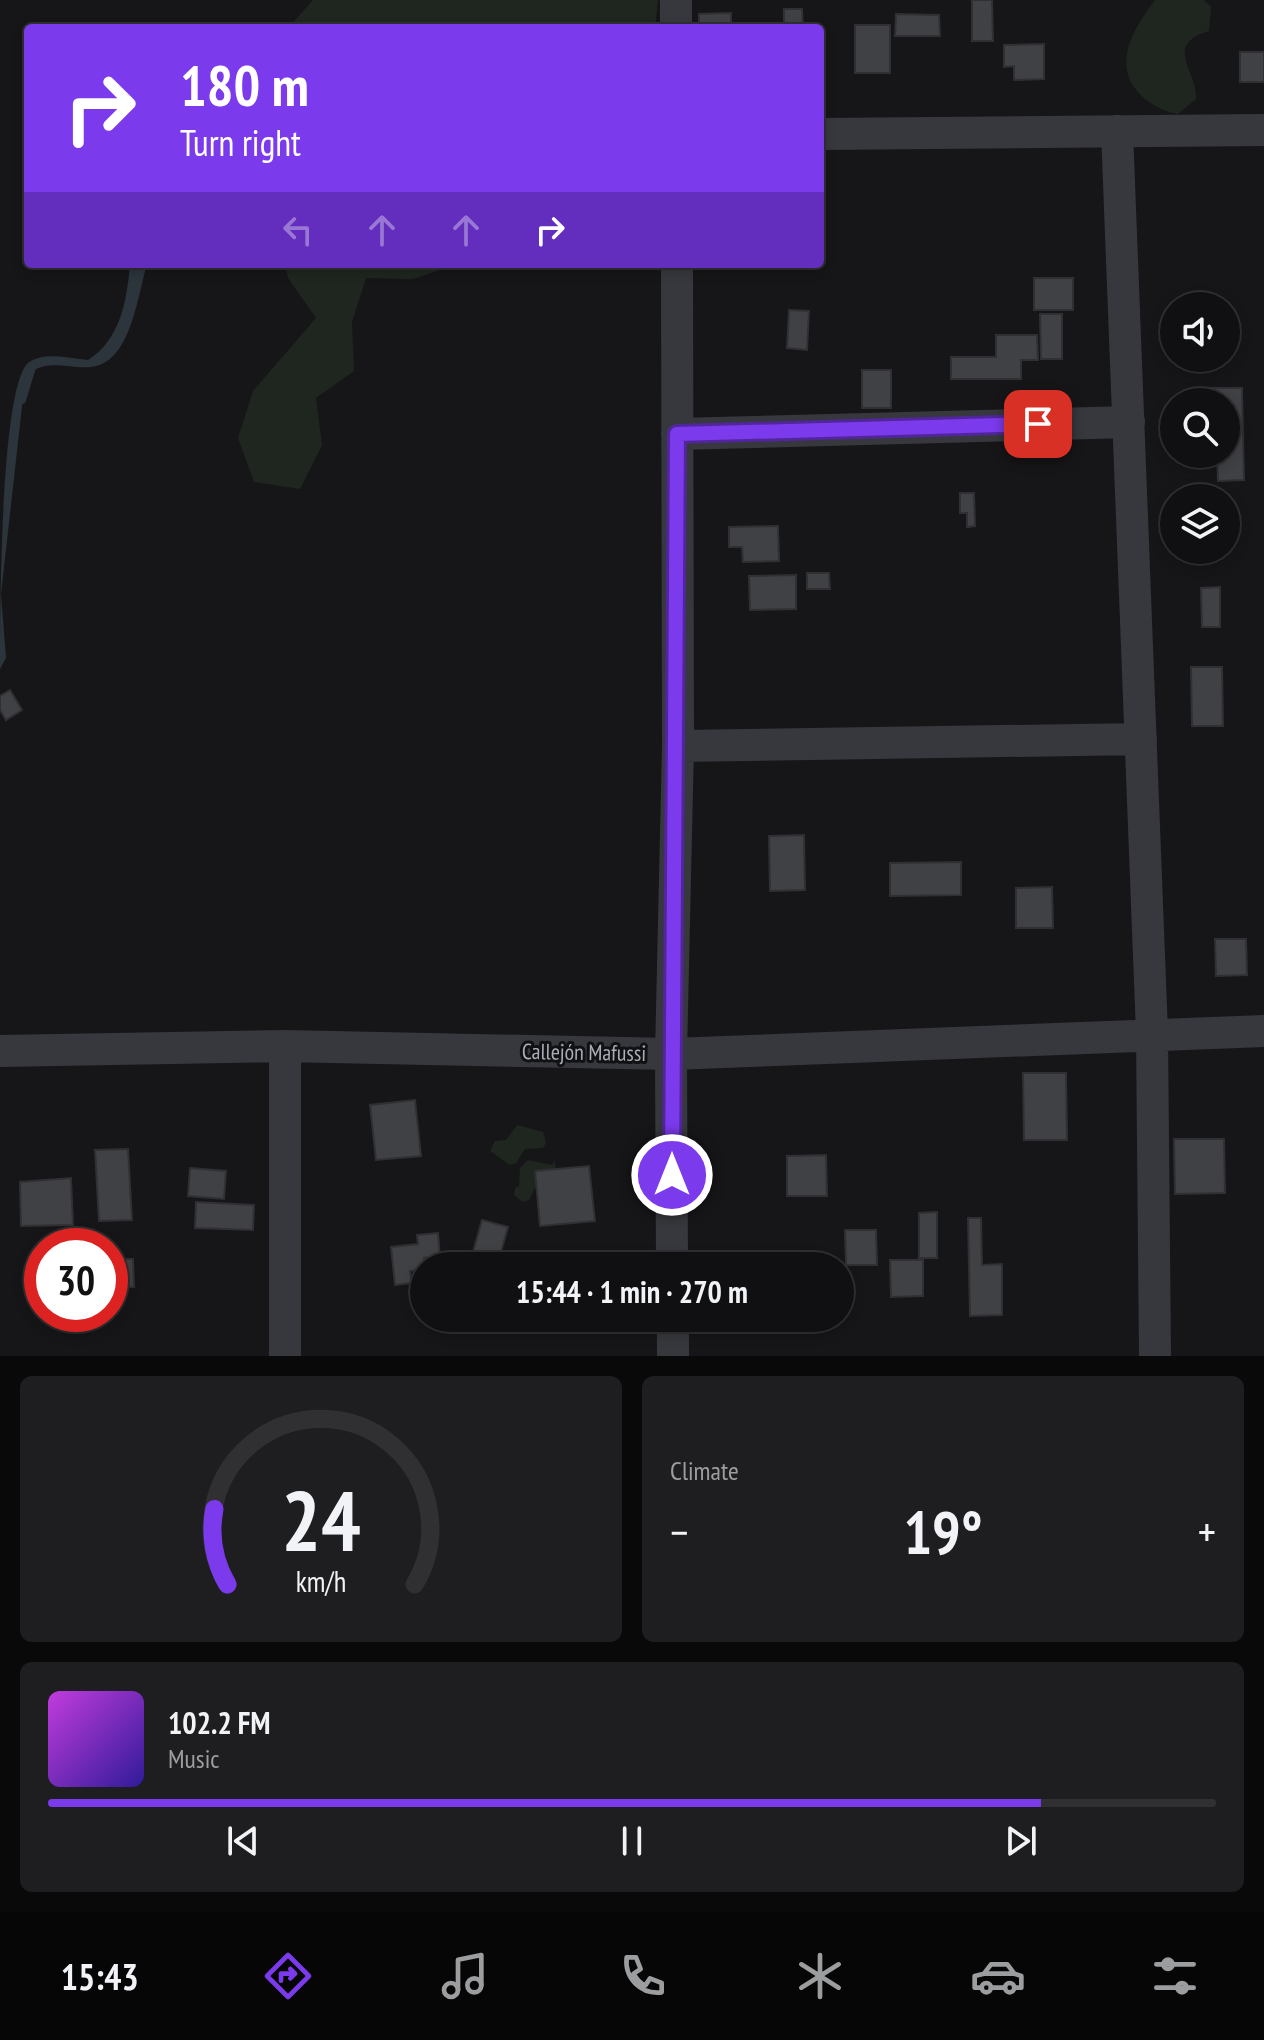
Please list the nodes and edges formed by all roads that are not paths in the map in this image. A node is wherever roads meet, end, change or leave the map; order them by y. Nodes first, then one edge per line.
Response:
1 (676, 0) edge
2 (676, 24) edge
3 (1264, 130) edge
4 (1117, 131) junction
5 (824, 134) edge
6 (677, 268) edge
7 (1129, 422) junction
8 (677, 434) junction
9 (1141, 739) junction
10 (678, 746) junction
11 (1264, 1031) edge
12 (1152, 1033) junction
13 (285, 1046) junction
14 (0, 1051) edge
15 (671, 1054) junction
16 (672, 1252) edge
17 (673, 1332) edge
18 (285, 1356) edge
19 (673, 1356) edge
20 (1155, 1356) edge

1 - 2 street
3 - 4 street
4 - 5 street
4 - 7 street
6 - 8 street
7 - 8 street
7 - 9 street
8 - 10 street
9 - 10 street
9 - 12 street
10 - 15 street
11 - 12 street, Callejón Mafussi
12 - 15 street, Callejón Mafussi
12 - 20 street
13 - 14 street, Callejón Mafussi
13 - 15 street, Callejón Mafussi
13 - 18 street
15 - 16 street
17 - 19 street

